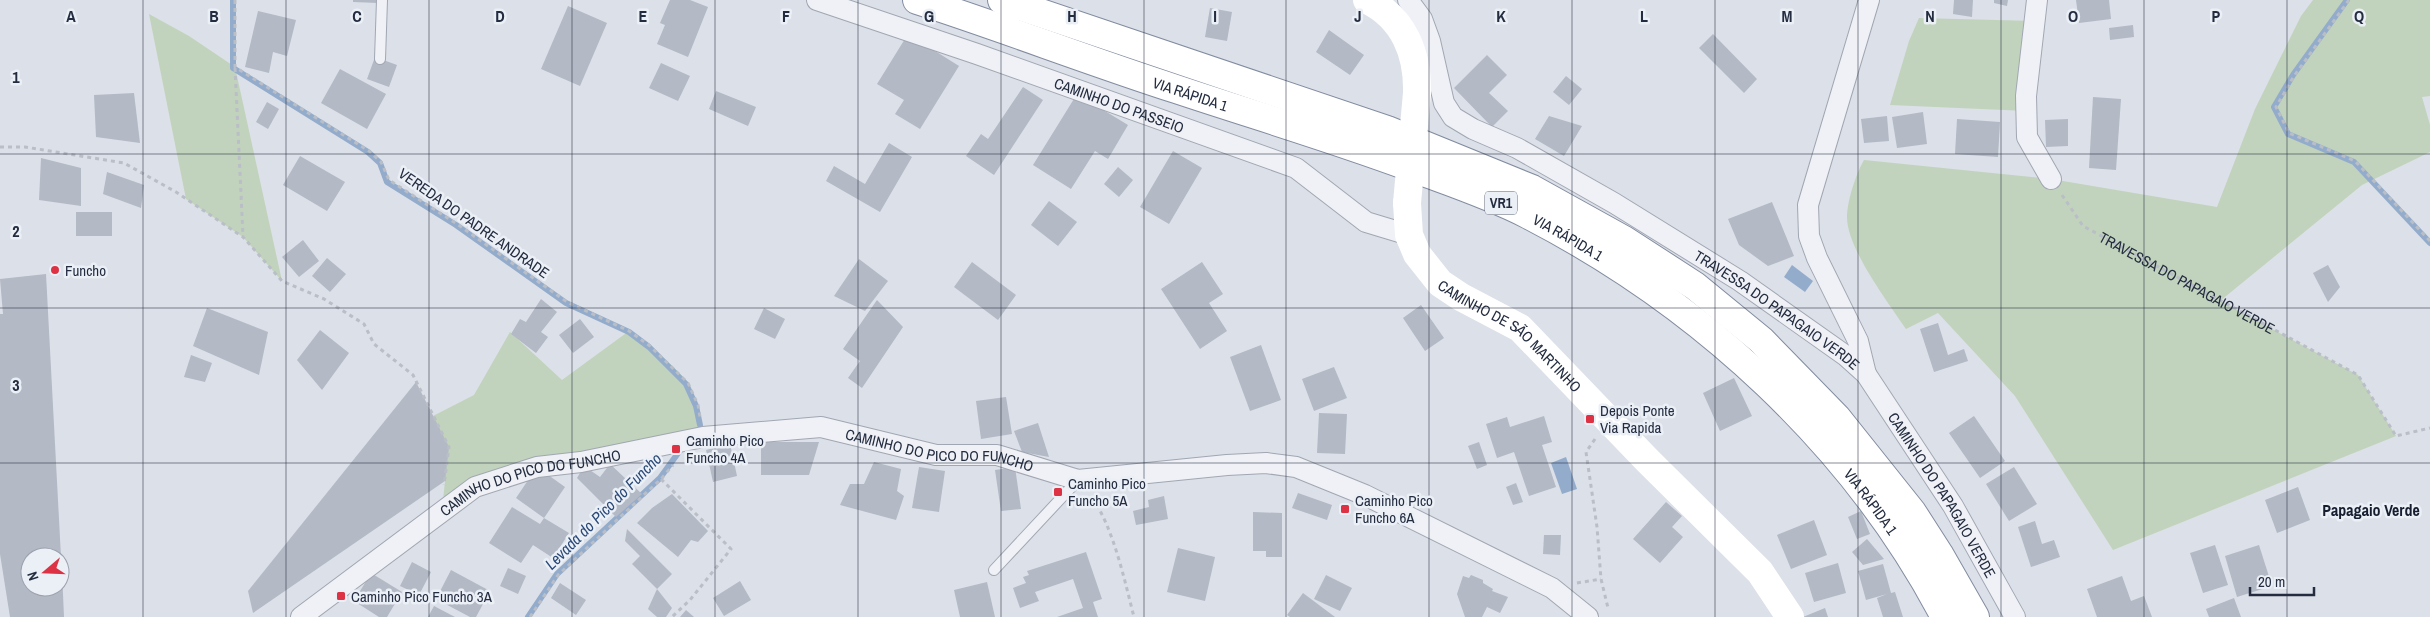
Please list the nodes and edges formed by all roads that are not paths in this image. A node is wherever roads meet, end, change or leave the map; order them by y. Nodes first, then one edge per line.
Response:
1 (382, 0) edge
2 (817, 0) edge
3 (917, 0) edge
4 (1002, 0) edge
5 (1367, 0) edge
6 (1408, 0) edge
7 (1869, 0) edge
8 (2037, 0) edge
9 (380, 59) dead end
10 (2051, 179) road end
11 (1409, 235) junction
12 (1866, 374) junction
13 (1078, 480) junction
14 (994, 570) dead end
15 (301, 617) edge
16 (1588, 617) edge
17 (1790, 617) edge
18 (1946, 617) edge
19 (1975, 617) edge
20 (2015, 617) edge

1 - 9 lane
2 - 11 street, CAMINHO DO PASSEIO
3 - 18 main road, VIA RÁPIDA 1 / VR1
4 - 19 main road, VIA RÁPIDA 1 / VR1
5 - 11 main road, CAMINHO DE SÃO MARTINHO, bridge
6 - 12 street, TRAVESSA DO PAPAGAIO VERDE
7 - 12 street, TRAVESSA DO PAPAGAIO VERDE
8 - 10 street
11 - 17 main road, CAMINHO DE SÃO MARTINHO
12 - 20 street, CAMINHO DO PAPAGAIO VERDE
13 - 14 lane
13 - 15 street, CAMINHO DO PICO DO FUNCHO
13 - 16 street, CAMINHO DO PICO DO FUNCHO

